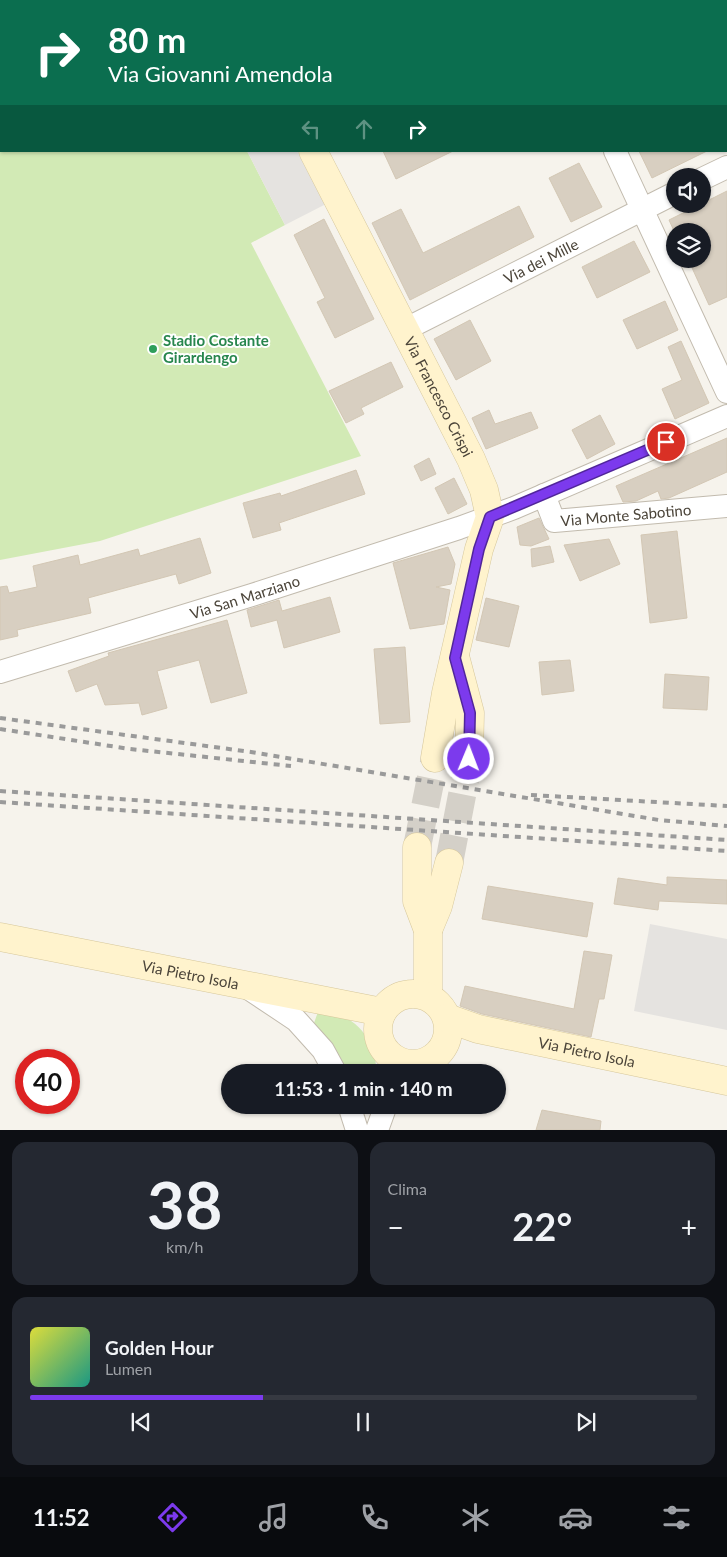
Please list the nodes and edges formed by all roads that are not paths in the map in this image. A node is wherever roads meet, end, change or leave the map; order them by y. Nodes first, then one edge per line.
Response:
1 (314, 152) edge
2 (615, 152) edge
3 (727, 167) edge
4 (711, 175) edge
5 (666, 197) edge
6 (642, 209) junction
7 (406, 330) junction
8 (727, 392) edge
9 (727, 416) edge
10 (544, 495) junction
11 (727, 506) edge
12 (490, 517) junction
13 (455, 658) junction
14 (0, 672) edge
15 (435, 758) tunnel mouth
16 (469, 759) tunnel mouth
17 (417, 847) tunnel mouth
18 (450, 863) tunnel mouth
19 (428, 930) junction
20 (0, 936) edge
21 (243, 985) junction
22 (428, 996) junction
23 (382, 1012) junction
24 (447, 1018) junction
25 (331, 1064) edge
26 (401, 1064) edge
27 (420, 1064) edge
28 (727, 1081) edge
29 (352, 1114) edge
30 (383, 1114) edge
31 (357, 1130) edge
32 (377, 1130) edge

1 - 7 street, Via Francesco Crispi
2 - 6 street
3 - 4 street
5 - 6 street, Via dei Mille
6 - 7 street, Via dei Mille
6 - 8 street
7 - 12 street, Via Francesco Crispi
9 - 10 street, Via San Marziano
10 - 11 street, Via Monte Sabotino
10 - 12 street, Via San Marziano
12 - 13 street
12 - 14 street, Via San Marziano
13 - 15 street
13 - 16 street
17 - 19 street
18 - 19 street
19 - 22 street
20 - 21 street, Via Pietro Isola
21 - 23 street, Via Pietro Isola
21 - 25 street
22 - 23 street
22 - 24 street
23 - 26 street
24 - 27 street
24 - 28 street, Via Pietro Isola
29 - 31 street
30 - 32 street

